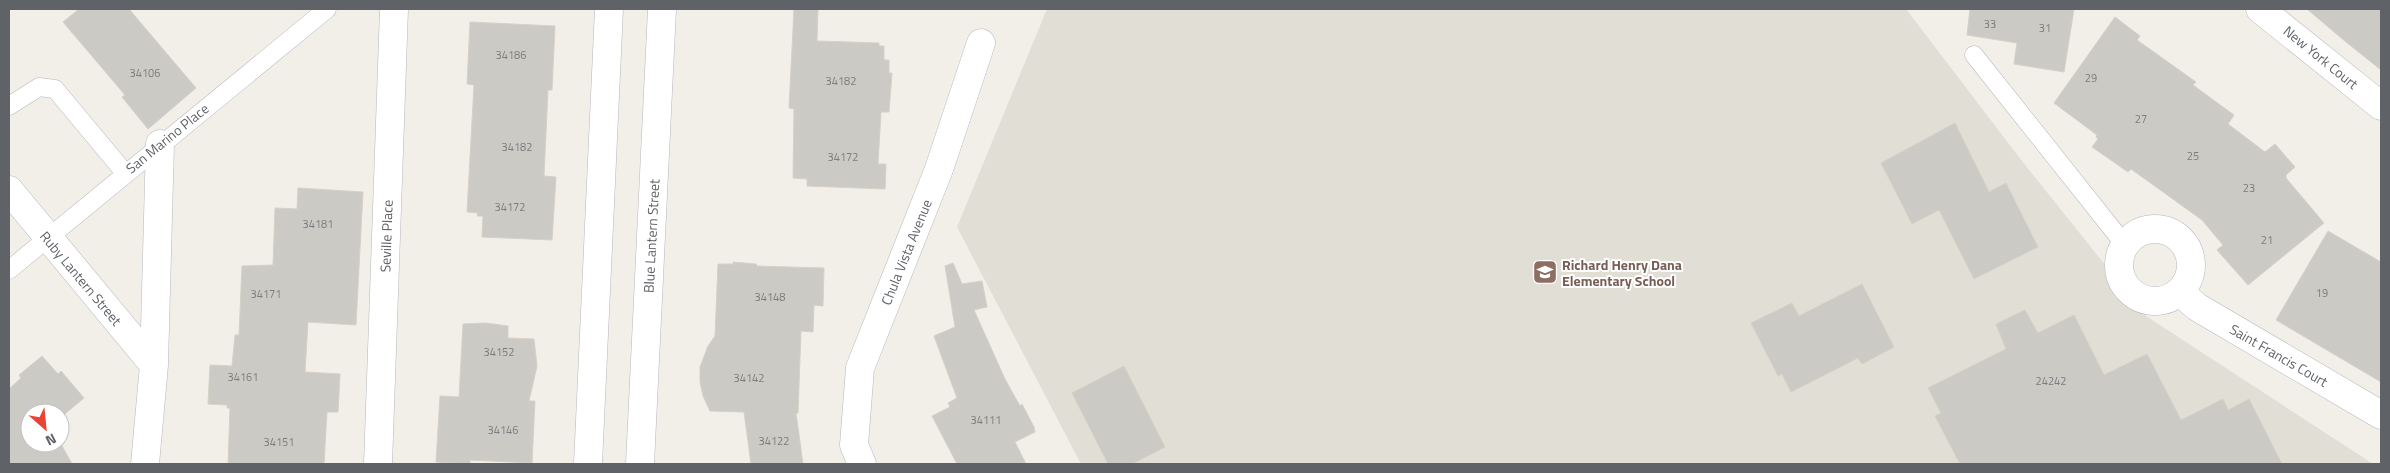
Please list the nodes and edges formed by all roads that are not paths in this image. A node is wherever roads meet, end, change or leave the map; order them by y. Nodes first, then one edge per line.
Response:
1 (327, 9) edge
2 (394, 9) edge
3 (609, 9) edge
4 (662, 9) edge
5 (2260, 9) edge
6 (981, 43) dead end
7 (1974, 55) dead end
8 (9, 106) edge
9 (2381, 106) edge
10 (160, 144) junction
11 (125, 173) junction
12 (9, 190) edge
13 (47, 238) junction
14 (2125, 245) junction
15 (9, 270) edge
16 (2180, 292) junction
17 (154, 365) junction
18 (2381, 415) edge
19 (146, 464) edge
20 (378, 464) edge
21 (588, 464) edge
22 (640, 464) edge
23 (862, 464) edge

1 - 10 lane, San Marino Place
2 - 20 street, Seville Place
3 - 21 street
4 - 22 street, Blue Lantern Street
5 - 9 street, New York Court
6 - 23 street, Chula Vista Avenue
7 - 14 lane
8 - 11 lane
10 - 11 lane, San Marino Place
10 - 17 street
11 - 13 lane, San Marino Place
12 - 13 street, Ruby Lantern Street
13 - 15 lane, San Marino Place
13 - 17 street, Ruby Lantern Street
14 - 16 street
14 - 16 street
16 - 18 street, Saint Francis Court
17 - 19 street

